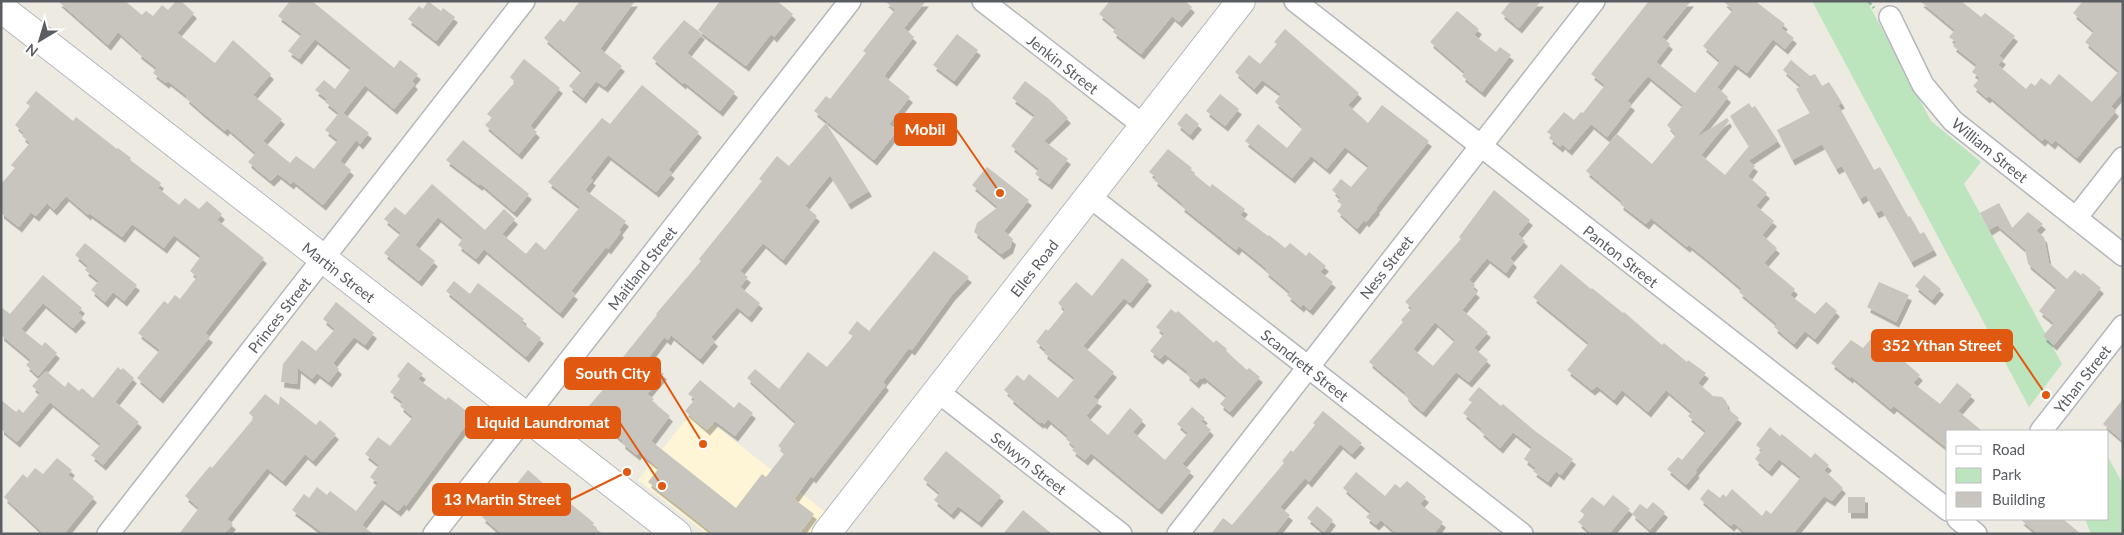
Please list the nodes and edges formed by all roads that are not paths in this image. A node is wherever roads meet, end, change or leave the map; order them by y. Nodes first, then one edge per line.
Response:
1 (524, 1) edge
2 (850, 1) edge
3 (983, 1) edge
4 (1242, 1) edge
5 (1295, 1) edge
6 (1594, 1) edge
7 (1, 8) edge
8 (1890, 17) dead end
9 (1144, 126) junction
10 (1480, 146) junction
11 (2123, 158) edge
12 (1089, 196) junction
13 (2076, 218) junction
14 (2123, 255) edge
15 (322, 259) junction
16 (2123, 326) edge
17 (1308, 367) junction
18 (937, 391) junction
19 (526, 417) junction
20 (2043, 430) edge
21 (1946, 508) edge
22 (108, 534) edge
23 (434, 534) edge
24 (677, 534) edge
25 (826, 534) edge
26 (1121, 534) edge
27 (1178, 534) edge
28 (1522, 534) edge

1 - 15 street, Princes Street
2 - 19 street, Maitland Street
3 - 9 street, Jenkin Street
4 - 9 street, Elles Road
5 - 10 street, Panton Street
6 - 10 street, Ness Street
7 - 15 street, Martin Street
8 - 13 street, William Street
9 - 12 street, Elles Road
10 - 17 street, Ness Street
10 - 21 street, Panton Street
11 - 13 street
12 - 17 street, Scandrett Street
12 - 18 street, Elles Road
13 - 14 street, William Street
15 - 19 street, Martin Street
15 - 22 street, Princes Street
16 - 20 street, Ythan Street
17 - 27 street, Ness Street
17 - 28 street, Scandrett Street
18 - 25 street, Elles Road
18 - 26 street, Selwyn Street
19 - 23 street, Maitland Street
19 - 24 street, Martin Street

